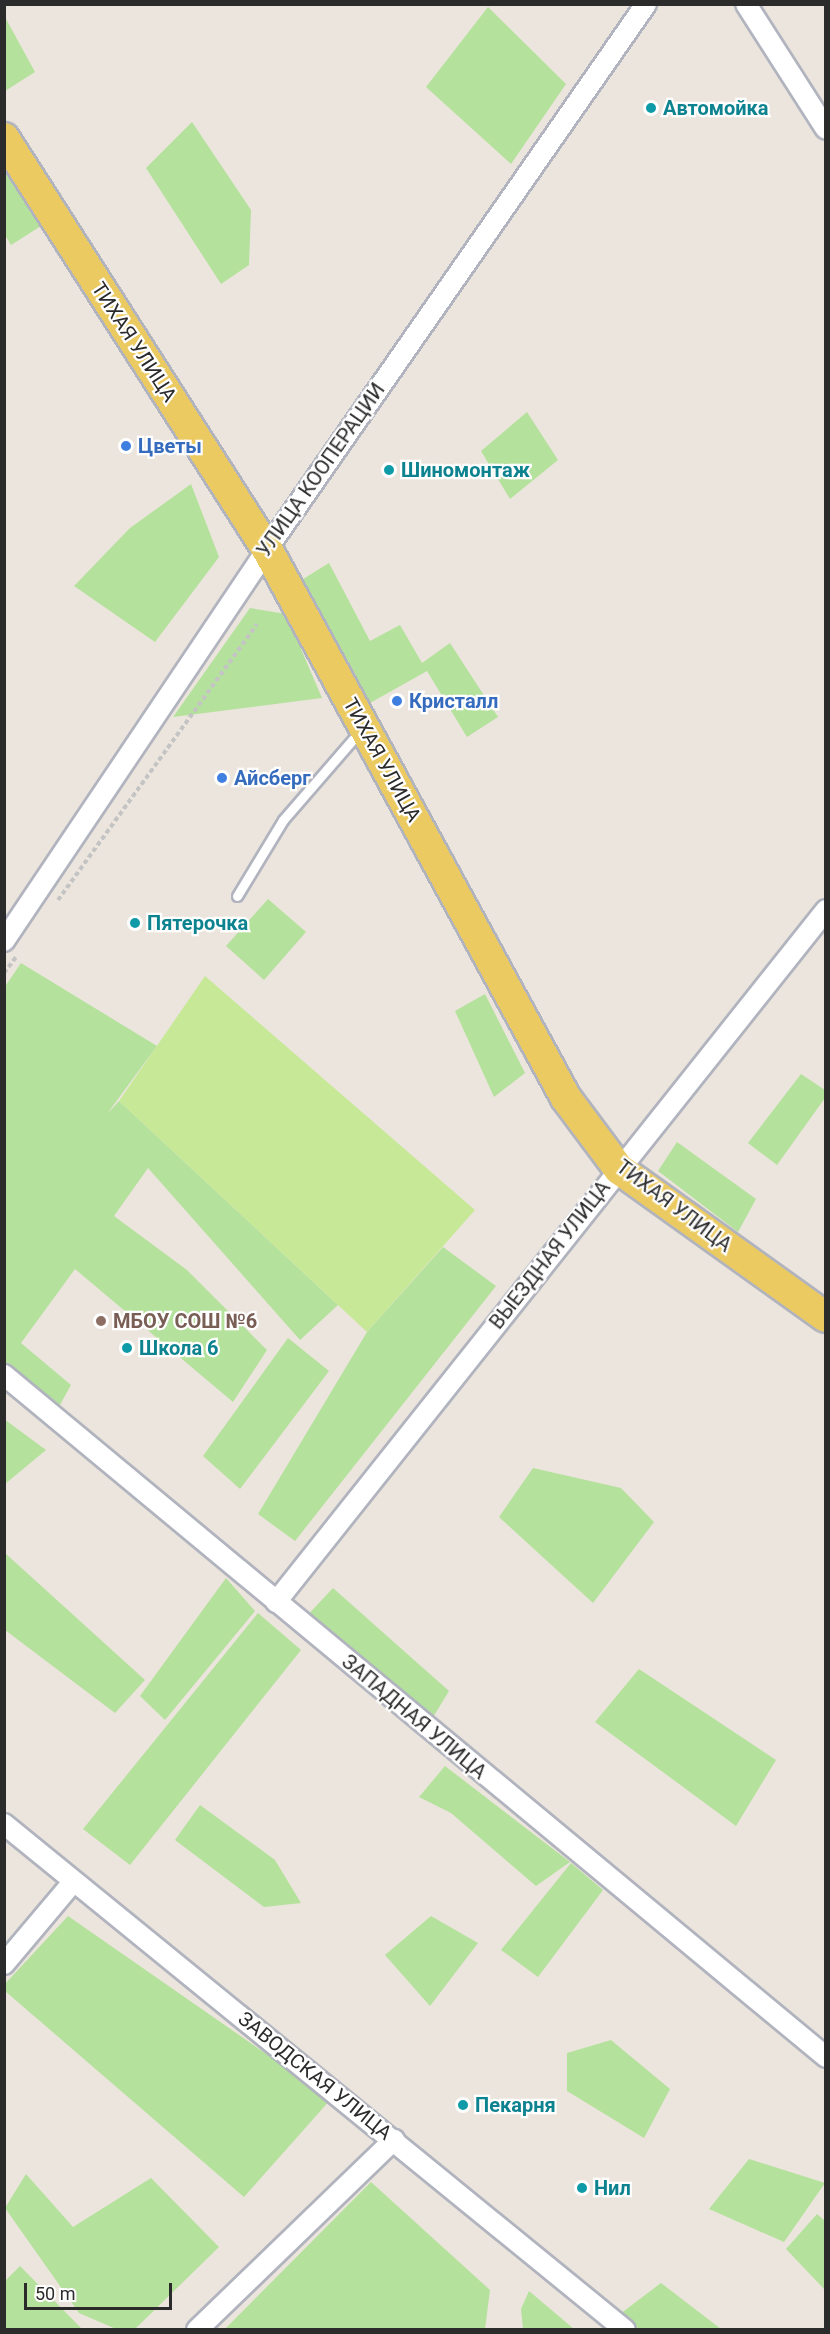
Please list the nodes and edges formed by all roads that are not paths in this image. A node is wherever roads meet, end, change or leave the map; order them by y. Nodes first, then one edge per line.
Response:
1 (646, 4) edge
2 (746, 4) edge
3 (825, 129) edge
4 (4, 138) edge
5 (267, 549) junction
6 (364, 726) junction
7 (237, 896) dead end
8 (825, 910) edge
9 (11, 948) edge
10 (619, 1169) junction
11 (825, 1317) edge
12 (4, 1375) edge
13 (276, 1602) junction
14 (4, 1824) edge
15 (73, 1882) junction
16 (4, 1964) edge
17 (822, 2049) edge
18 (394, 2140) junction
19 (197, 2330) edge
20 (625, 2330) edge

1 - 5 street, УЛИЦА КООПЕРАЦИИ
2 - 3 street
4 - 5 main road, ТИХАЯ УЛИЦА
5 - 6 main road, ТИХАЯ УЛИЦА
5 - 9 street, УЛИЦА КООПЕРАЦИИ
6 - 7 lane
6 - 10 main road, ТИХАЯ УЛИЦА
8 - 10 street, ВЫЕЗДНАЯ УЛИЦА
10 - 11 main road, ТИХАЯ УЛИЦА
10 - 13 street, ВЫЕЗДНАЯ УЛИЦА
12 - 13 street, ЗАПАДНАЯ УЛИЦА
13 - 17 street, ЗАПАДНАЯ УЛИЦА
14 - 15 street, ЗАВОДСКАЯ УЛИЦА
15 - 16 street
15 - 18 street, ЗАВОДСКАЯ УЛИЦА
18 - 19 street
18 - 20 street, ЗАВОДСКАЯ УЛИЦА

